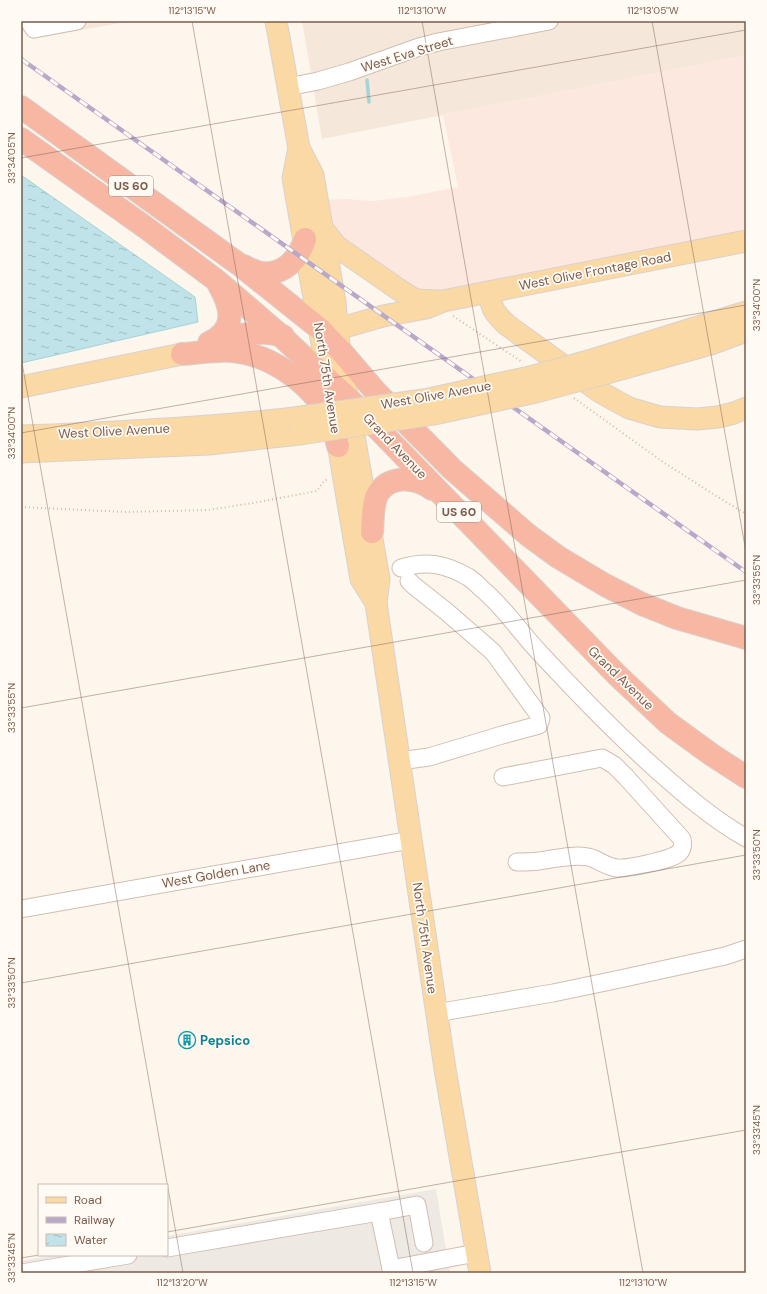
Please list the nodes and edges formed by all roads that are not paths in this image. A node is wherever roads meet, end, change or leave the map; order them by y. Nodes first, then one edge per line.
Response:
1 (29, 21) edge
2 (77, 21) edge
3 (276, 21) edge
4 (549, 21) edge
5 (288, 87) junction
6 (21, 107) edge
7 (21, 140) edge
8 (313, 234) junction
9 (746, 241) edge
10 (240, 265) junction
11 (216, 280) junction
12 (488, 292) junction
13 (447, 308) junction
14 (746, 312) edge
15 (262, 320) junction
16 (328, 328) junction
17 (746, 331) edge
18 (280, 335) junction
19 (211, 342) junction
20 (182, 354) junction
21 (334, 363) junction
22 (601, 366) junction
23 (21, 387) edge
24 (348, 398) junction
25 (746, 408) edge
26 (294, 426) junction
27 (21, 436) edge
28 (338, 446) junction
29 (21, 452) edge
30 (445, 497) junction
31 (372, 532) junction
32 (376, 603) junction
33 (746, 638) edge
34 (399, 761) junction
35 (503, 777) dead end
36 (746, 777) edge
37 (746, 838) edge
38 (411, 840) junction
39 (517, 862) dead end
40 (21, 908) edge
41 (746, 950) edge
42 (436, 1013) junction
43 (379, 1212) junction
44 (424, 1243) dead end
45 (168, 1248) edge
46 (476, 1253) junction
47 (122, 1256) edge
48 (391, 1271) edge
49 (22, 1273) edge
50 (480, 1273) edge

1 - 2 street
3 - 5 main road, North 75th Avenue
4 - 5 street, West Eva Street
5 - 8 main road, North 75th Avenue
6 - 10 highway, Grand Avenue / US 60
7 - 11 highway, Grand Avenue / US 60
8 - 10 highway
8 - 13 main road
8 - 16 main road, North 75th Avenue
9 - 12 main road, West Olive Frontage Road
10 - 16 highway, Grand Avenue / US 60
11 - 15 highway, Grand Avenue / US 60
11 - 19 highway
12 - 13 main road, West Olive Frontage Road
12 - 25 main road
13 - 16 main road
14 - 22 main road, West Olive Avenue
15 - 16 highway
15 - 18 highway, Grand Avenue / US 60
16 - 21 highway, Grand Avenue / US 60
17 - 22 main road, West Olive Avenue
18 - 19 highway
18 - 21 highway, Grand Avenue / US 60
19 - 20 highway
20 - 23 main road
20 - 28 highway
21 - 24 highway, Grand Avenue / US 60
21 - 28 main road, North 75th Avenue
21 - 33 highway, Grand Avenue / US 60
22 - 26 main road, West Olive Avenue, bridge
24 - 30 highway, Grand Avenue / US 60
24 - 31 main road, North 75th Avenue
26 - 27 main road, West Olive Avenue
26 - 29 main road, West Olive Avenue
28 - 32 main road, North 75th Avenue
30 - 31 highway
30 - 36 highway, Grand Avenue / US 60
31 - 32 main road, North 75th Avenue
32 - 34 main road, North 75th Avenue
34 - 37 street
34 - 38 main road, North 75th Avenue
35 - 39 street
38 - 40 street, West Golden Lane
38 - 42 main road, North 75th Avenue
41 - 42 street
42 - 46 main road, North 75th Avenue
43 - 44 street
43 - 45 street
43 - 48 street
46 - 48 street
46 - 50 main road, North 75th Avenue
47 - 49 street

